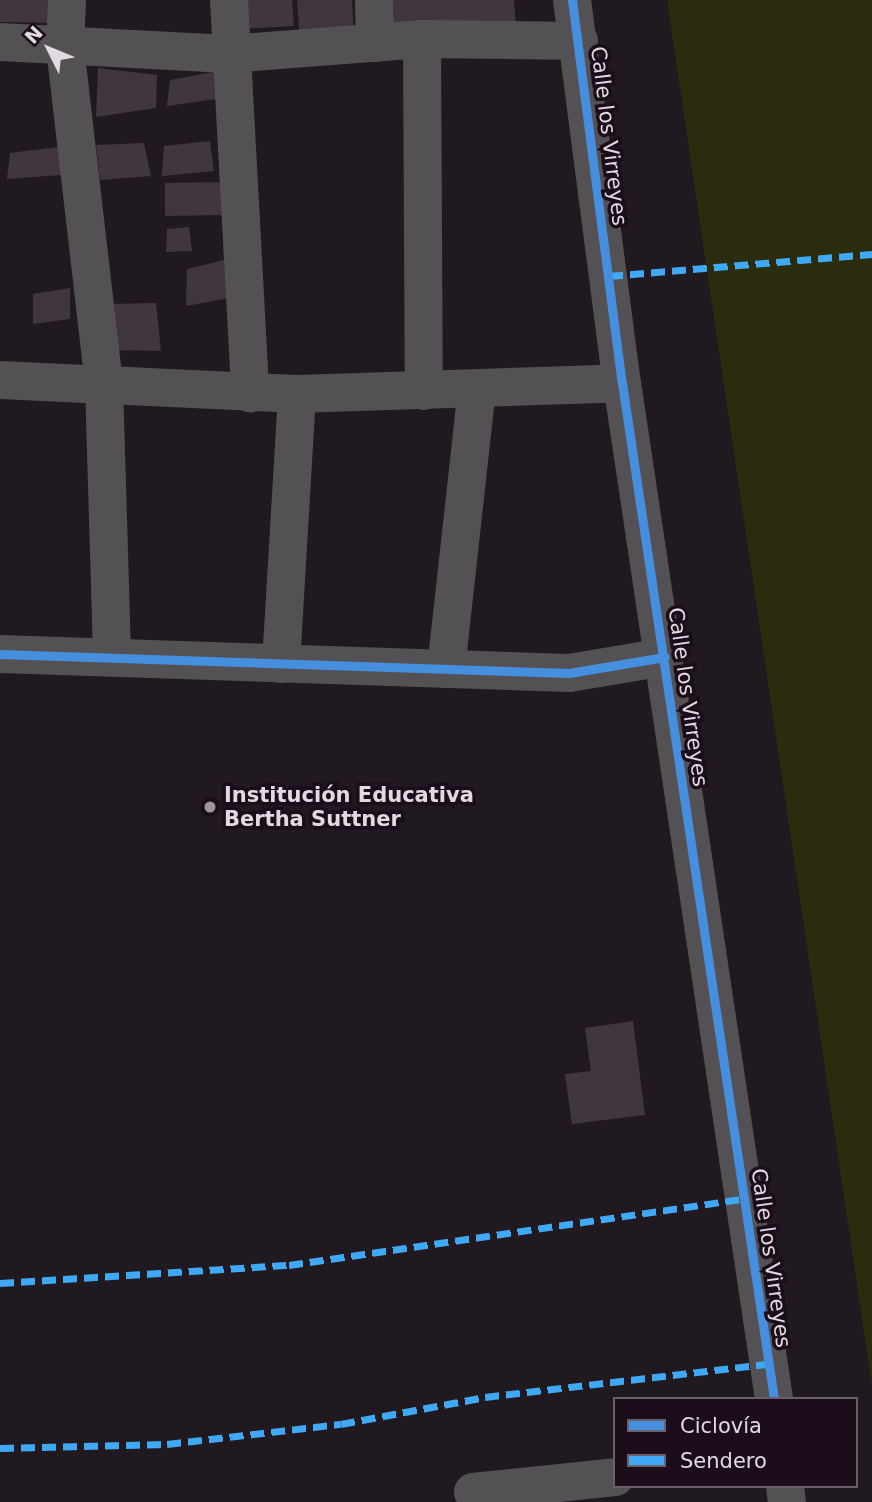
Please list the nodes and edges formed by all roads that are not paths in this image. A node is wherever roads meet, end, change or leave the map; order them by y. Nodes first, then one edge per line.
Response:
1 (66, 0) edge
2 (229, 0) edge
3 (374, 0) edge
4 (572, 0) edge
5 (422, 39) junction
6 (579, 41) junction
7 (0, 42) edge
8 (375, 43) junction
9 (65, 47) junction
10 (228, 54) junction
11 (0, 380) edge
12 (622, 383) junction
13 (104, 384) junction
14 (477, 389) junction
15 (424, 391) junction
16 (250, 393) junction
17 (297, 394) junction
18 (0, 654) edge
19 (112, 654) junction
20 (665, 657) junction
21 (281, 664) junction
22 (446, 670) junction
23 (774, 1397) edge
24 (613, 1477) edge
25 (473, 1492) dead end

1 - 9 street
2 - 10 street
3 - 8 street
4 - 6 street, Calle los Virreyes
5 - 6 street
5 - 8 street
5 - 15 street
6 - 12 street, Calle los Virreyes
7 - 9 street
8 - 10 street
9 - 10 street
9 - 13 street
10 - 16 street
11 - 13 street
12 - 14 street
12 - 20 street, Calle los Virreyes
13 - 16 street
13 - 19 street
14 - 15 street
14 - 22 street
15 - 17 street
16 - 17 street
17 - 21 street
18 - 19 street
19 - 21 street
20 - 22 street
20 - 23 street, Calle los Virreyes
21 - 22 street
24 - 25 street

